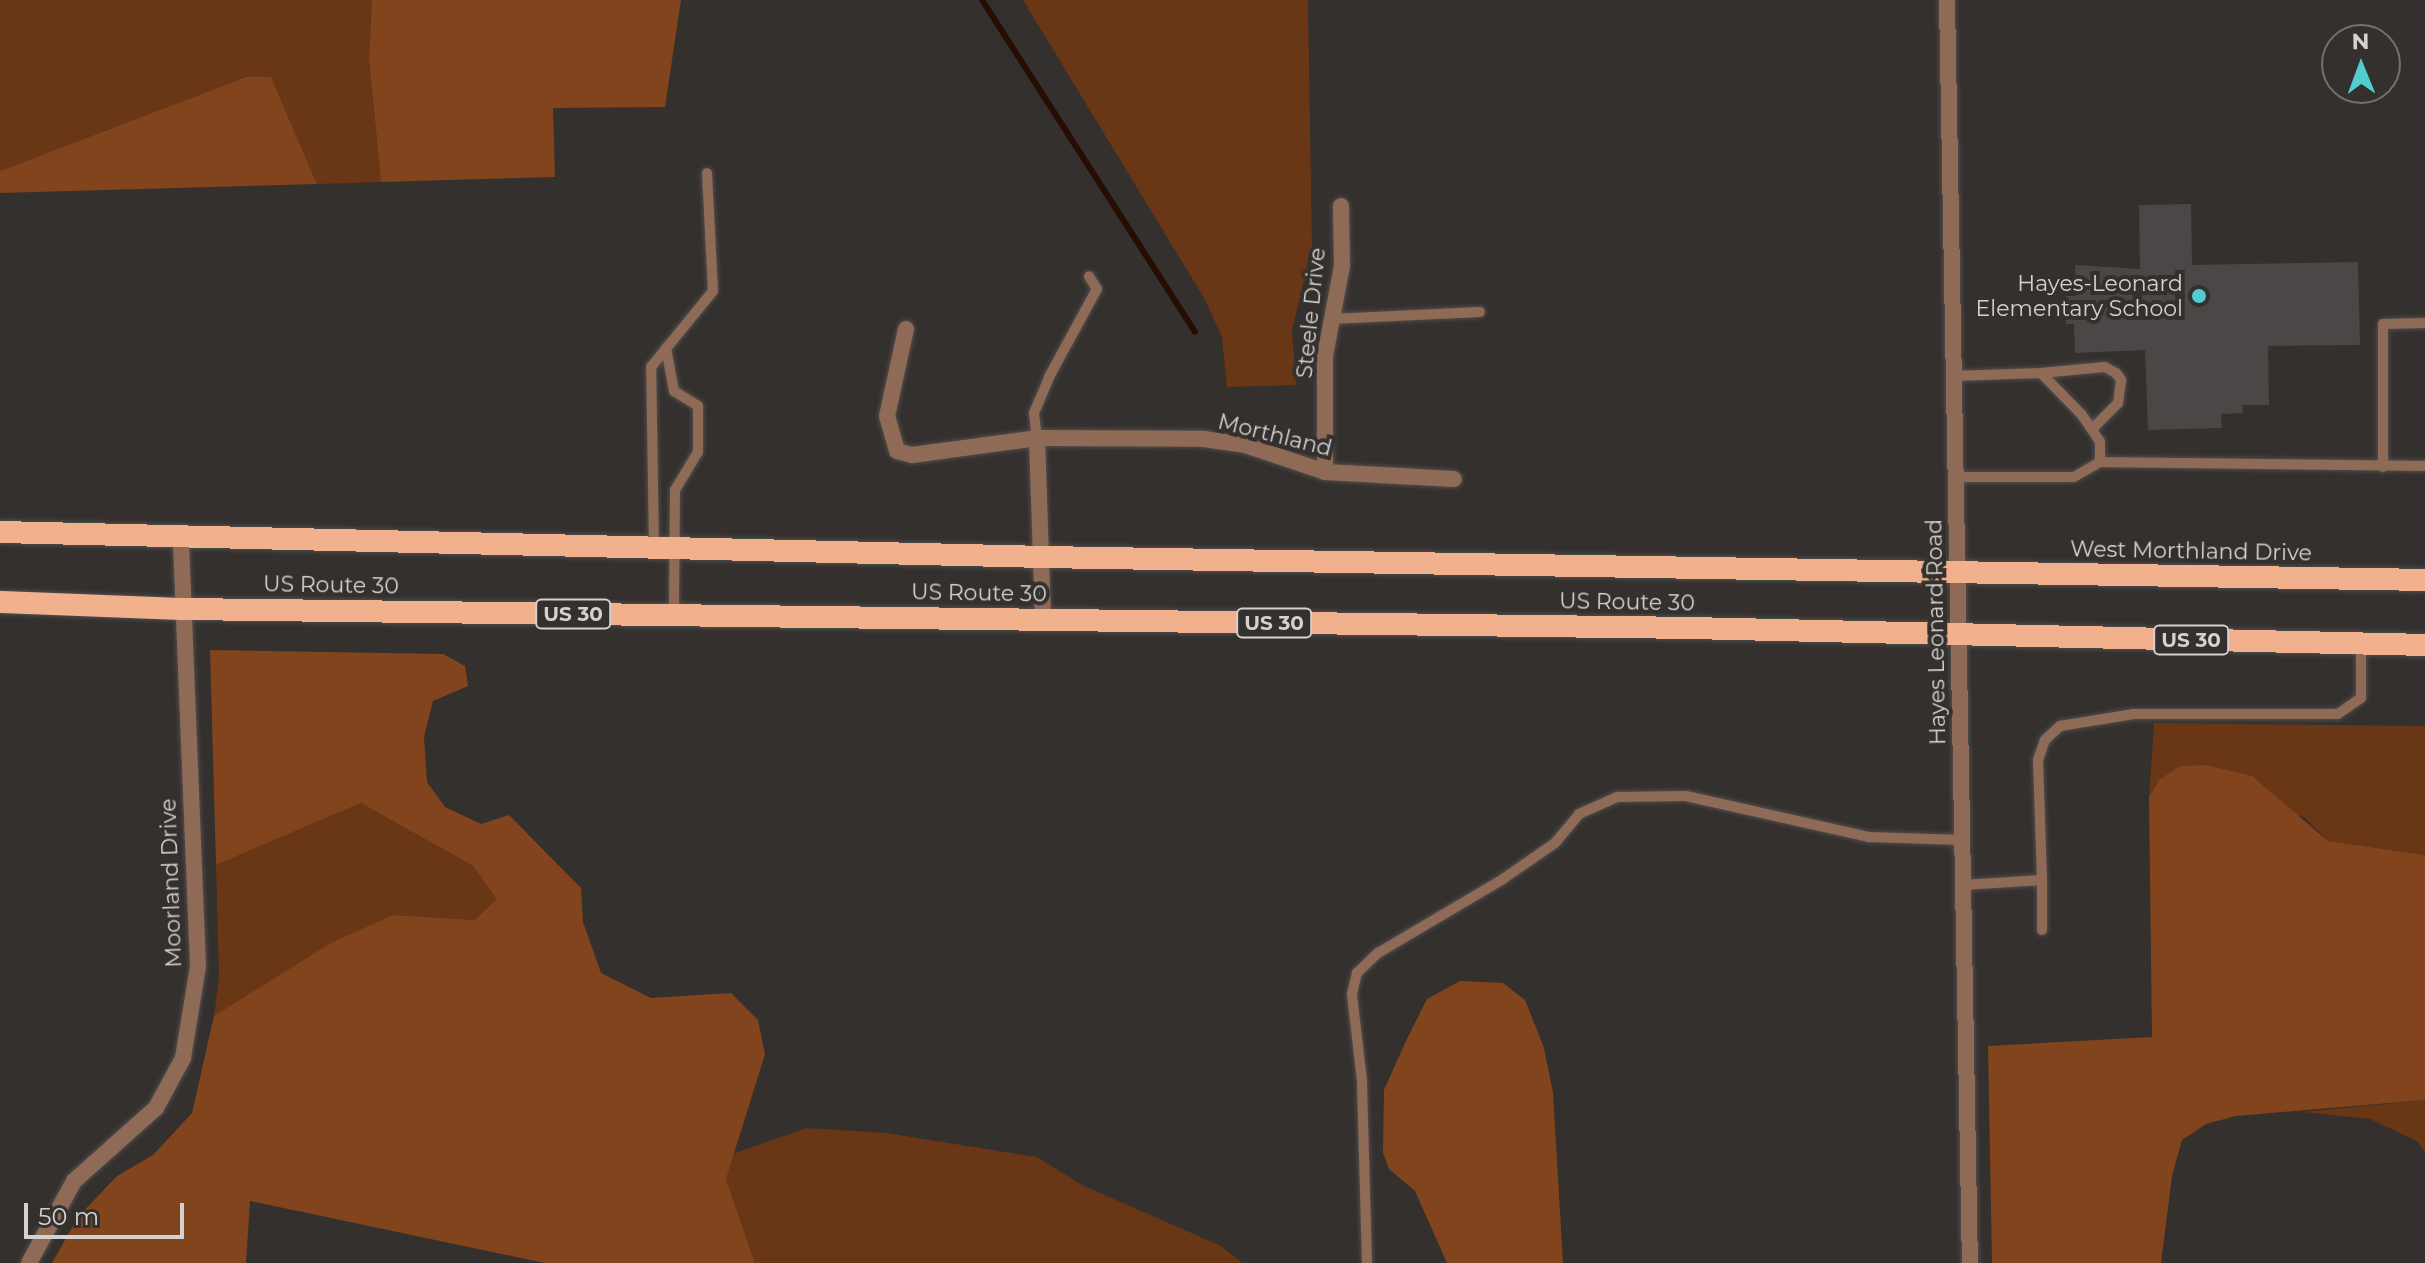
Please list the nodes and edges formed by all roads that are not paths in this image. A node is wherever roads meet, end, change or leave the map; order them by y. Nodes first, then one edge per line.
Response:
1 (1947, 0) edge
2 (707, 173) dead end
3 (1341, 206) dead end
4 (1089, 276) dead end
5 (1480, 312) dead end
6 (1331, 319) junction
7 (2425, 323) edge
8 (906, 329) dead end
9 (666, 348) junction
10 (2041, 373) junction
11 (1953, 376) junction
12 (2092, 429) junction
13 (1037, 438) junction
14 (2100, 462) junction
15 (2425, 466) edge
16 (2383, 467) junction
17 (1325, 472) junction
18 (1955, 477) junction
19 (1454, 479) dead end
20 (0, 532) edge
21 (181, 540) junction
22 (664, 550) junction
23 (1042, 557) junction
24 (1957, 573) junction
25 (2425, 580) edge
26 (0, 602) edge
27 (183, 609) junction
28 (674, 615) junction
29 (1043, 620) junction
30 (1958, 634) junction
31 (2361, 645) junction
32 (2425, 645) edge
33 (1962, 840) junction
34 (2042, 880) junction
35 (1963, 885) junction
36 (2042, 930) dead end
37 (29, 1263) edge
38 (1367, 1263) edge
39 (1970, 1263) edge

1 - 11 street, Hayes Leonard Road
2 - 9 lane
3 - 6 street, Steele Drive
4 - 13 lane
5 - 6 lane
6 - 17 street, Steele Drive
7 - 16 lane
8 - 13 street, Morthland
9 - 22 lane
9 - 22 lane
10 - 11 lane
10 - 12 lane
10 - 12 lane
11 - 18 street, Hayes Leonard Road
12 - 14 lane
13 - 17 street, Morthland
13 - 23 street
14 - 16 lane
14 - 18 lane
15 - 16 lane
17 - 19 street, Morthland
18 - 24 street, Hayes Leonard Road
20 - 21 highway
21 - 22 highway, West Morthland Drive
21 - 27 street, Moorland Drive
22 - 23 highway, West Morthland Drive
22 - 28 lane
23 - 24 highway, West Morthland Drive
23 - 29 street
24 - 25 highway, West Morthland Drive
24 - 30 street, Hayes Leonard Road
26 - 27 highway, US Route 30 / US 30
27 - 28 highway, US Route 30 / US 30
27 - 37 street, Moorland Drive
28 - 29 highway, US Route 30 / US 30
29 - 30 highway, US Route 30 / US 30
30 - 31 highway, US 30
30 - 33 street, Hayes Leonard Road
31 - 32 highway, US 30
31 - 34 lane
33 - 35 street, Hayes Leonard Road
33 - 38 lane
34 - 35 lane
34 - 36 lane
35 - 39 street, Hayes Leonard Road

